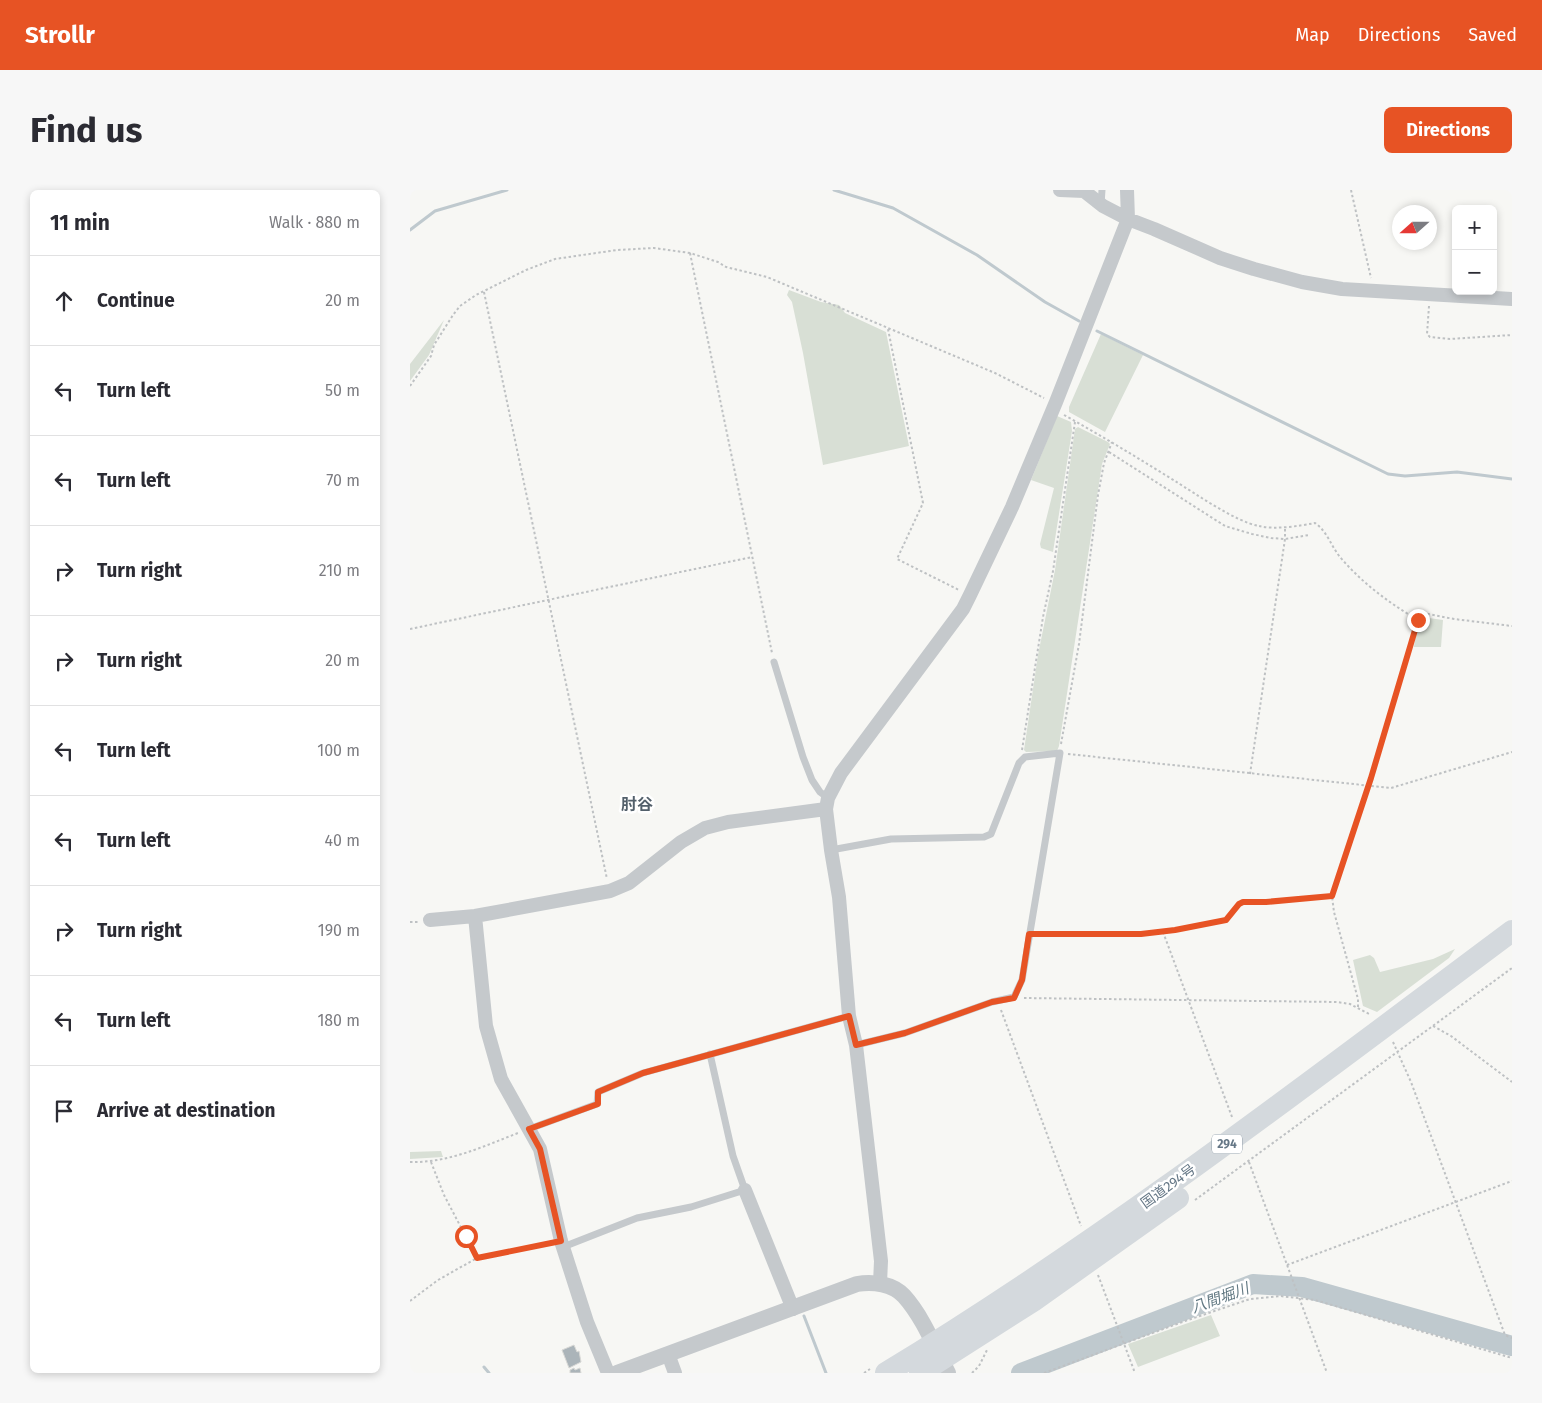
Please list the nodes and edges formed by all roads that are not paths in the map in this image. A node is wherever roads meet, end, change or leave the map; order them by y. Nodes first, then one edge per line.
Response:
1 (1060, 190) edge
2 (1102, 190) edge
3 (1127, 190) edge
4 (1101, 205) junction
5 (1128, 219) junction
6 (1512, 299) edge
7 (774, 662) road end
8 (827, 804) junction
9 (830, 850) junction
10 (475, 916) junction
11 (430, 920) dead end
12 (1512, 931) edge
13 (1512, 950) edge
14 (849, 1016) junction
15 (1391, 1040) junction
16 (856, 1045) junction
17 (710, 1054) junction
18 (529, 1129) junction
19 (745, 1190) junction
20 (562, 1244) junction
21 (880, 1283) junction
22 (793, 1309) junction
23 (668, 1354) junction
24 (941, 1359) edge
25 (608, 1373) edge
26 (616, 1373) edge
27 (675, 1373) edge
28 (886, 1373) edge
29 (920, 1373) edge

1 - 4 street
2 - 4 lane
3 - 5 street
4 - 5 street
5 - 6 street
5 - 8 street
7 - 8 lane
8 - 9 street
8 - 10 street
9 - 14 street
9 - 16 lane
10 - 11 street
10 - 18 street
12 - 15 highway, 国道294号 / 294
13 - 15 highway, 国道294号 / 294
14 - 16 street
14 - 17 lane
15 - 24 highway, 国道294号 / 294
16 - 21 street
17 - 18 lane
17 - 19 lane
18 - 20 street
19 - 20 lane
19 - 22 street
20 - 25 street
21 - 22 street
21 - 24 street
22 - 23 street
23 - 26 street
23 - 27 street
24 - 28 highway, 国道294号 / 294
24 - 29 highway, 国道294号 / 294

